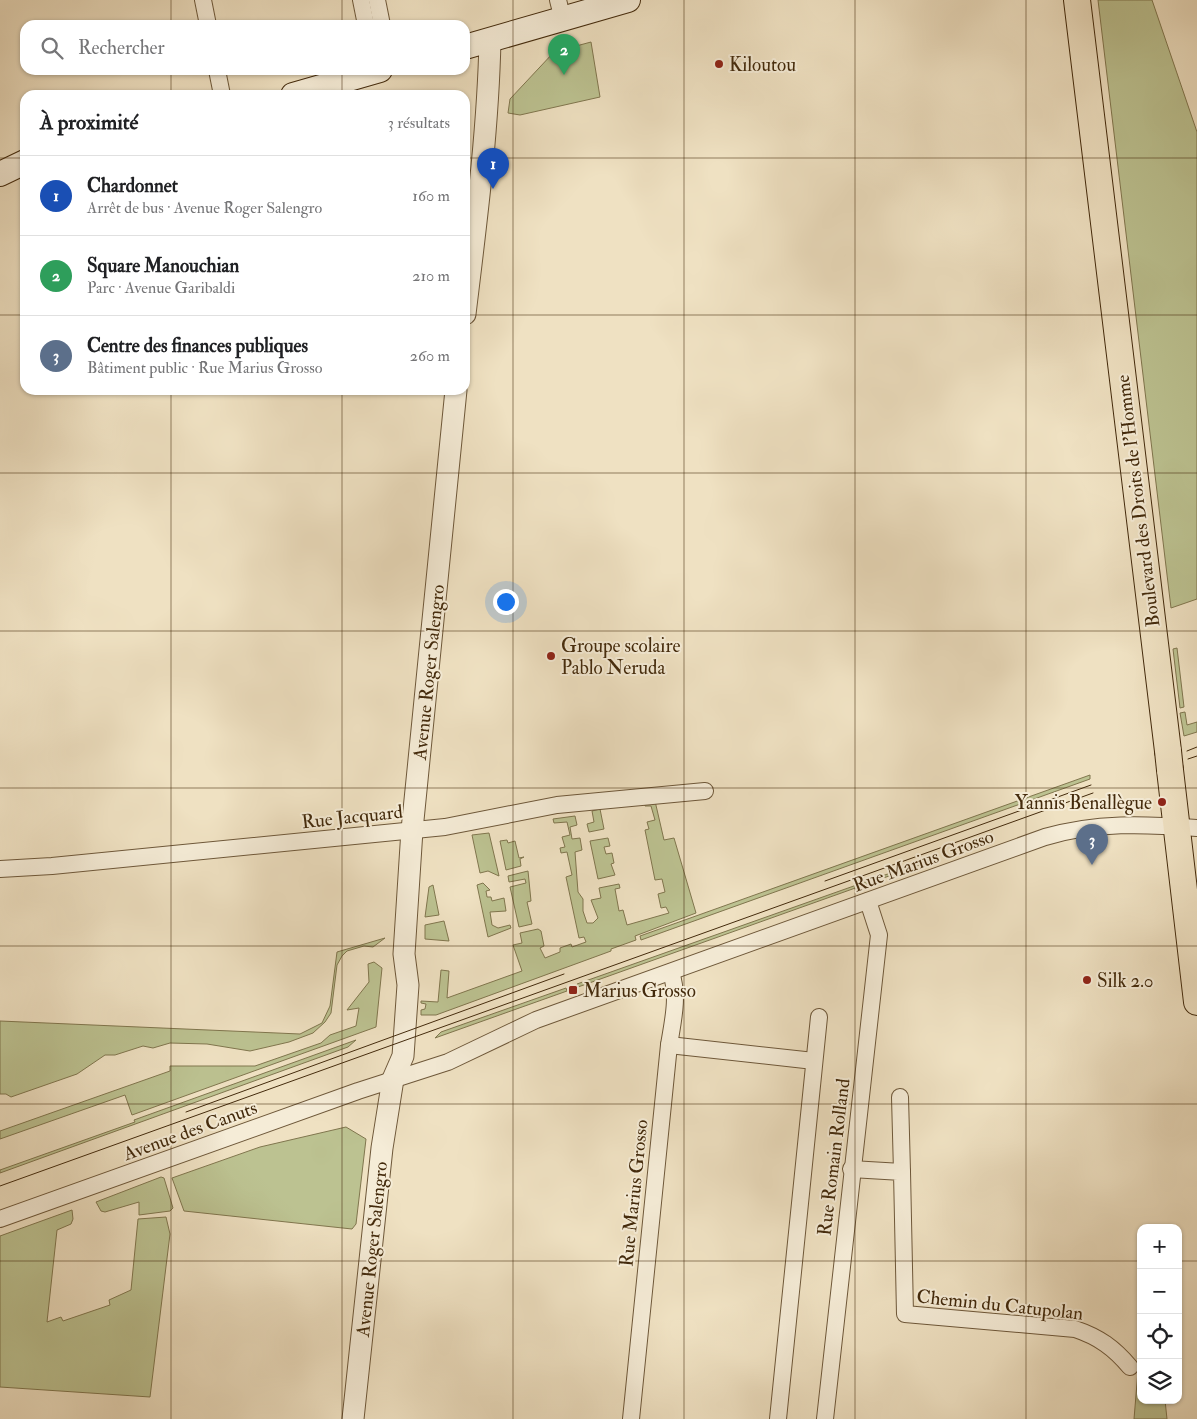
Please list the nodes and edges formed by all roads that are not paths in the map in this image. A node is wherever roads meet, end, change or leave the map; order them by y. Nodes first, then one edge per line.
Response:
1 (203, 0) edge
2 (361, 0) edge
3 (377, 0) edge
4 (628, 0) edge
5 (1077, 0) edge
6 (561, 10) edge
7 (207, 20) edge
8 (365, 20) edge
9 (381, 20) edge
10 (490, 40) junction
11 (470, 46) edge
12 (218, 75) edge
13 (359, 75) edge
14 (221, 90) edge
15 (310, 90) edge
16 (20, 154) edge
17 (0, 157) edge
18 (20, 164) edge
19 (0, 174) edge
20 (470, 271) edge
21 (456, 395) edge
22 (705, 791) dead end
23 (1187, 827) edge
24 (412, 830) junction
25 (0, 869) edge
26 (868, 901) junction
27 (671, 972) junction
28 (1197, 1002) edge
29 (819, 1017) dead end
30 (669, 1045) junction
31 (814, 1061) junction
32 (393, 1079) junction
33 (900, 1097) dead end
34 (851, 1169) junction
35 (902, 1172) junction
36 (0, 1219) edge
37 (1130, 1367) dead end
38 (353, 1419) edge
39 (631, 1419) edge
40 (778, 1419) edge
41 (825, 1419) edge

1 - 7 street
2 - 8 street
3 - 9 street
4 - 6 main road
5 - 23 main road, Boulevard des Droits de l'Homme
6 - 10 main road
10 - 11 main road
10 - 20 street
12 - 14 street
13 - 15 main road
16 - 17 main road
18 - 19 main road
21 - 24 street, Avenue Roger Salengro
22 - 24 street, Rue Jacquard
23 - 26 street, Rue Marius Grosso
23 - 28 main road, Boulevard des Droits de l'Homme
24 - 25 street, Rue Jacquard
24 - 32 street, Avenue Roger Salengro
26 - 27 street, Rue Marius Grosso
26 - 34 street, Rue Romain Rolland
27 - 30 street, Rue Marius Grosso
27 - 32 street, Rue Marius Grosso
29 - 31 street, Rue Romain Rolland
30 - 31 street
30 - 39 street, Rue Marius Grosso
31 - 40 street, Rue Romain Rolland
32 - 36 street, Avenue des Canuts
32 - 38 street, Avenue Roger Salengro
33 - 35 street, Chemin du Catupolan
34 - 35 street
34 - 41 street, Rue Romain Rolland
35 - 37 street, Chemin du Catupolan

